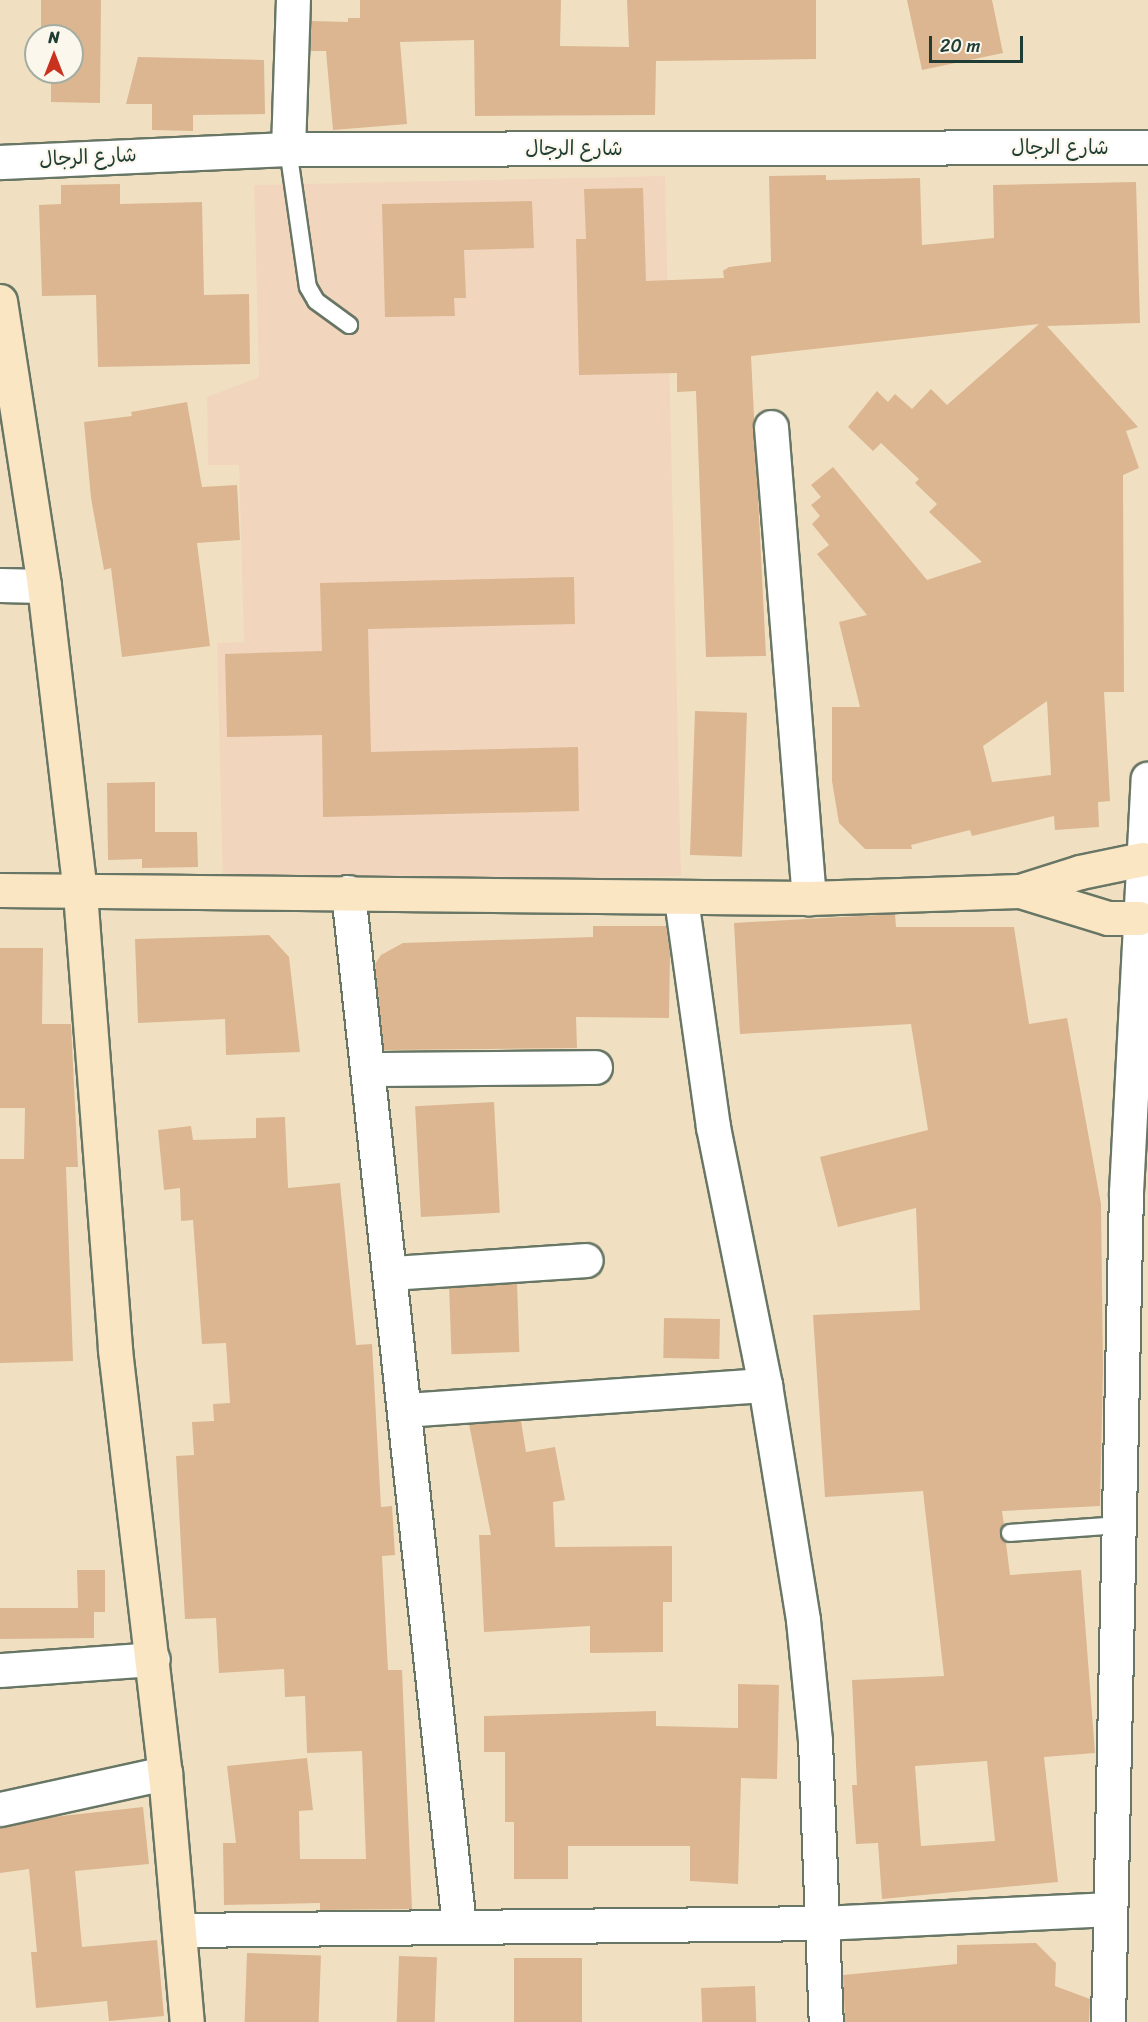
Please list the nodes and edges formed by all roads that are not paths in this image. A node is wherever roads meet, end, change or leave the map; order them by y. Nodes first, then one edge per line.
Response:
1 (293, 0) edge
2 (1148, 147) edge
3 (288, 149) junction
4 (0, 162) edge
5 (1, 321) edge
6 (349, 325) dead end
7 (771, 427) dead end
8 (0, 585) edge
9 (44, 586) junction
10 (1148, 779) edge
11 (1143, 859) junction
12 (0, 890) edge
13 (1020, 891) junction
14 (348, 892) junction
15 (80, 893) junction
16 (809, 898) junction
17 (681, 899) junction
18 (1140, 918) junction
19 (595, 1067) dead end
20 (368, 1069) junction
21 (586, 1260) dead end
22 (391, 1273) junction
23 (765, 1385) junction
24 (405, 1410) junction
25 (1119, 1525) junction
26 (1010, 1533) dead end
27 (153, 1659) junction
28 (0, 1670) edge
29 (165, 1773) junction
30 (0, 1809) edge
31 (1110, 1909) junction
32 (823, 1923) junction
33 (459, 1926) junction
34 (180, 1929) junction
35 (187, 2022) edge
36 (826, 2022) edge
37 (1108, 2022) edge

1 - 3 street
2 - 3 street, شارع الرجال
3 - 4 street, شارع الرجال
3 - 6 lane
5 - 9 main road
7 - 16 street
8 - 9 street
9 - 15 main road
10 - 11 street
11 - 13 main road
11 - 18 street
12 - 15 main road
13 - 16 main road
13 - 18 main road
14 - 15 main road
14 - 17 main road
14 - 20 street
15 - 27 main road
16 - 17 main road
17 - 23 street
18 - 25 street
19 - 20 street
20 - 22 street
21 - 22 street
22 - 24 street
23 - 24 street
23 - 32 street
24 - 33 street
25 - 26 lane
25 - 31 street
27 - 28 street
27 - 29 main road
29 - 30 street
29 - 34 main road
31 - 32 street
31 - 37 street
32 - 33 street
32 - 36 street
33 - 34 street
34 - 35 main road

